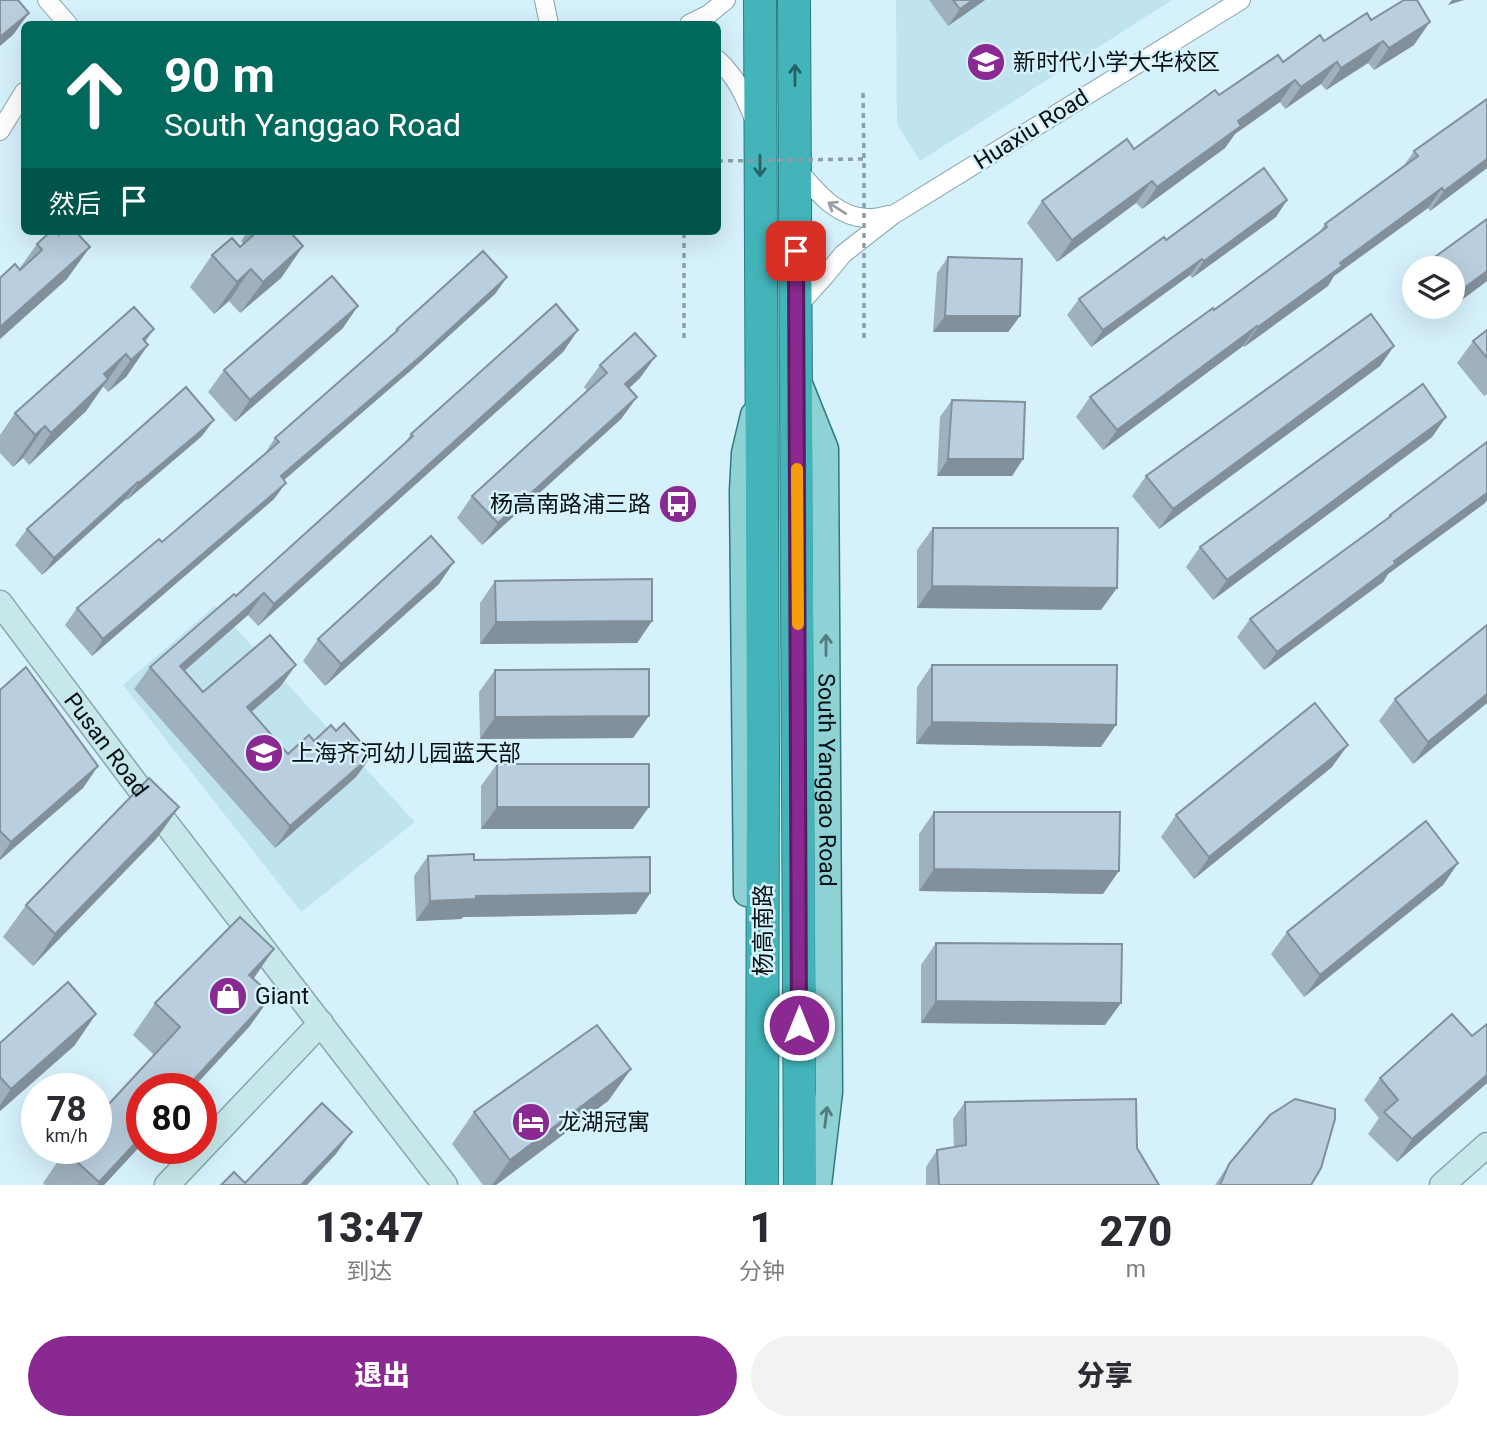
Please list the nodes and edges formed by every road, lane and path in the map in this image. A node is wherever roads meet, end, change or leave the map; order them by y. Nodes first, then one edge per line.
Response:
1 (47, 0) edge
2 (544, 0) edge
3 (726, 0) edge
4 (760, 0) edge
5 (794, 0) edge
6 (1241, 0) edge
7 (65, 21) edge
8 (548, 21) edge
9 (695, 21) edge
10 (721, 63) edge
11 (863, 93) dead end
12 (21, 97) edge
13 (0, 131) edge
14 (760, 132) junction
15 (863, 159) junction
16 (721, 161) edge
17 (796, 168) junction
18 (893, 215) junction
19 (684, 235) edge
20 (797, 307) junction
21 (684, 338) dead end
22 (864, 341) dead end
23 (797, 379) junction
24 (761, 383) junction
25 (0, 603) edge
26 (798, 759) joint
27 (321, 1023) junction
28 (1487, 1145) edge
29 (167, 1185) edge
30 (445, 1185) edge
31 (750, 1185) edge
32 (762, 1185) edge
33 (800, 1185) edge
34 (818, 1185) edge
35 (1442, 1185) edge

1 - 7 street
2 - 8 street
3 - 9 street
4 - 14 highway
17 -> 5 highway, South Yanggao Road
6 - 18 street, Huaxiu Road
10 - 14 street
11 - 15 path
12 - 13 street
14 -> 24 highway
15 - 16 path, bridge
15 - 22 path, bridge
18 -> 17 street, Huaxiu Road
17 - 20 highway, South Yanggao Road
18 - 20 street, Huaxiu Road
19 - 21 path
20 - 23 highway, South Yanggao Road
23 - 26 highway, South Yanggao Road
34 -> 23 main road, South Yanggao Road
24 - 31 main road
24 - 32 highway, 杨高南路
25 - 27 street, Pusan Road
26 - 33 highway, 杨高南路
27 - 29 street
27 - 30 street, Pusan Road
28 - 35 street

